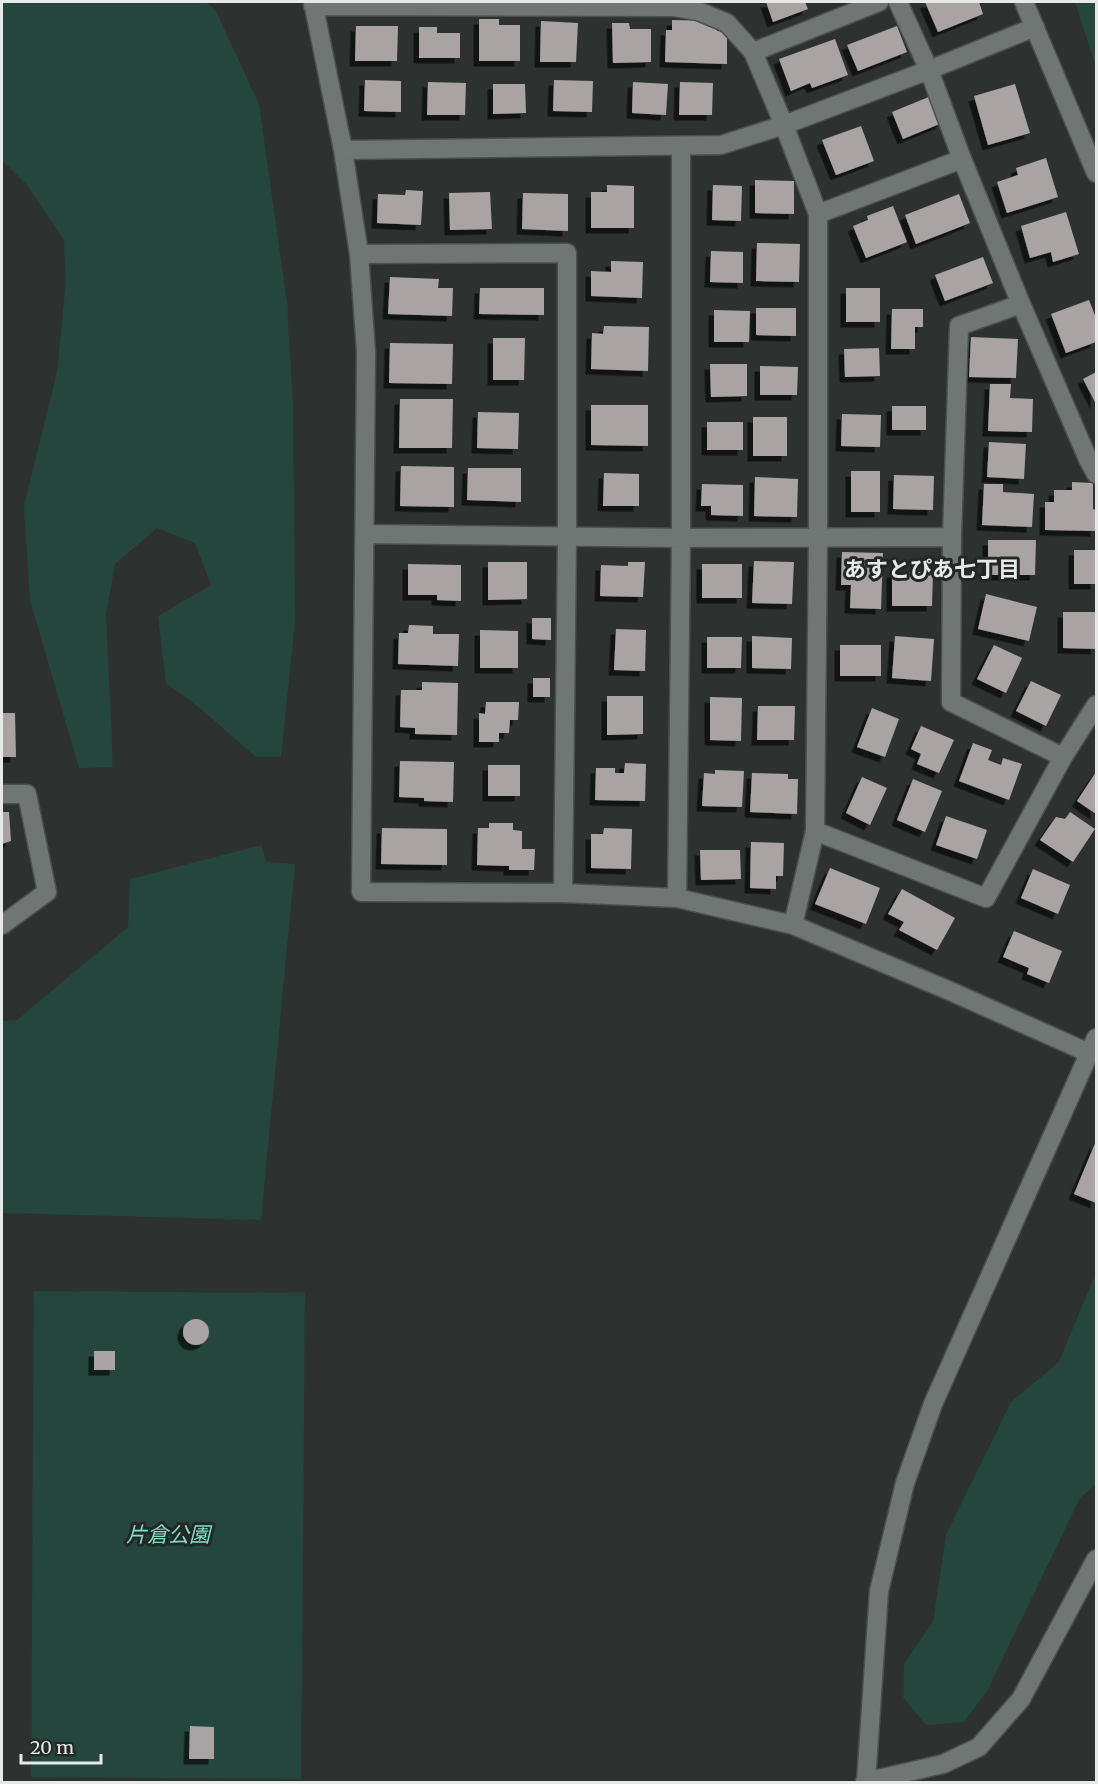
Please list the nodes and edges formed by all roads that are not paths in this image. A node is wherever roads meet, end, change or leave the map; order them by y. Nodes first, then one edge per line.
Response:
1 (879, 2) edge
2 (898, 2) edge
3 (1024, 2) edge
4 (313, 4) edge
5 (414, 4) edge
6 (1035, 27) junction
7 (753, 52) junction
8 (929, 70) junction
9 (784, 125) junction
10 (681, 146) junction
11 (343, 150) junction
12 (962, 159) junction
13 (1096, 173) edge
14 (818, 214) junction
15 (358, 254) junction
16 (1021, 304) junction
17 (1096, 474) edge
18 (365, 534) junction
19 (567, 536) junction
20 (818, 537) junction
21 (952, 537) junction
22 (681, 538) junction
23 (1096, 705) edge
24 (1063, 757) junction
25 (2, 794) edge
26 (815, 831) junction
27 (563, 893) junction
28 (677, 898) junction
29 (2, 925) edge
30 (793, 925) junction
31 (1093, 1045) edge
32 (1096, 1559) edge
33 (865, 1782) edge

1 - 7 street
2 - 8 street
3 - 6 street
4 - 5 street
4 - 11 street
5 - 7 street
6 - 8 street
6 - 13 street
7 - 9 street
8 - 9 street
8 - 12 street
9 - 10 street
9 - 14 street
10 - 11 street
10 - 22 street
11 - 15 street
12 - 14 street
12 - 16 street
14 - 20 street
15 - 18 street
15 - 19 street
16 - 17 street
16 - 21 street
18 - 19 street
18 - 27 street
19 - 22 street
19 - 27 street
20 - 21 street
20 - 22 street
20 - 26 street
21 - 24 street
22 - 28 street
23 - 24 street
24 - 26 street
25 - 29 street
26 - 30 street
27 - 28 street
28 - 30 street
30 - 31 street
31 - 33 street
32 - 33 street

